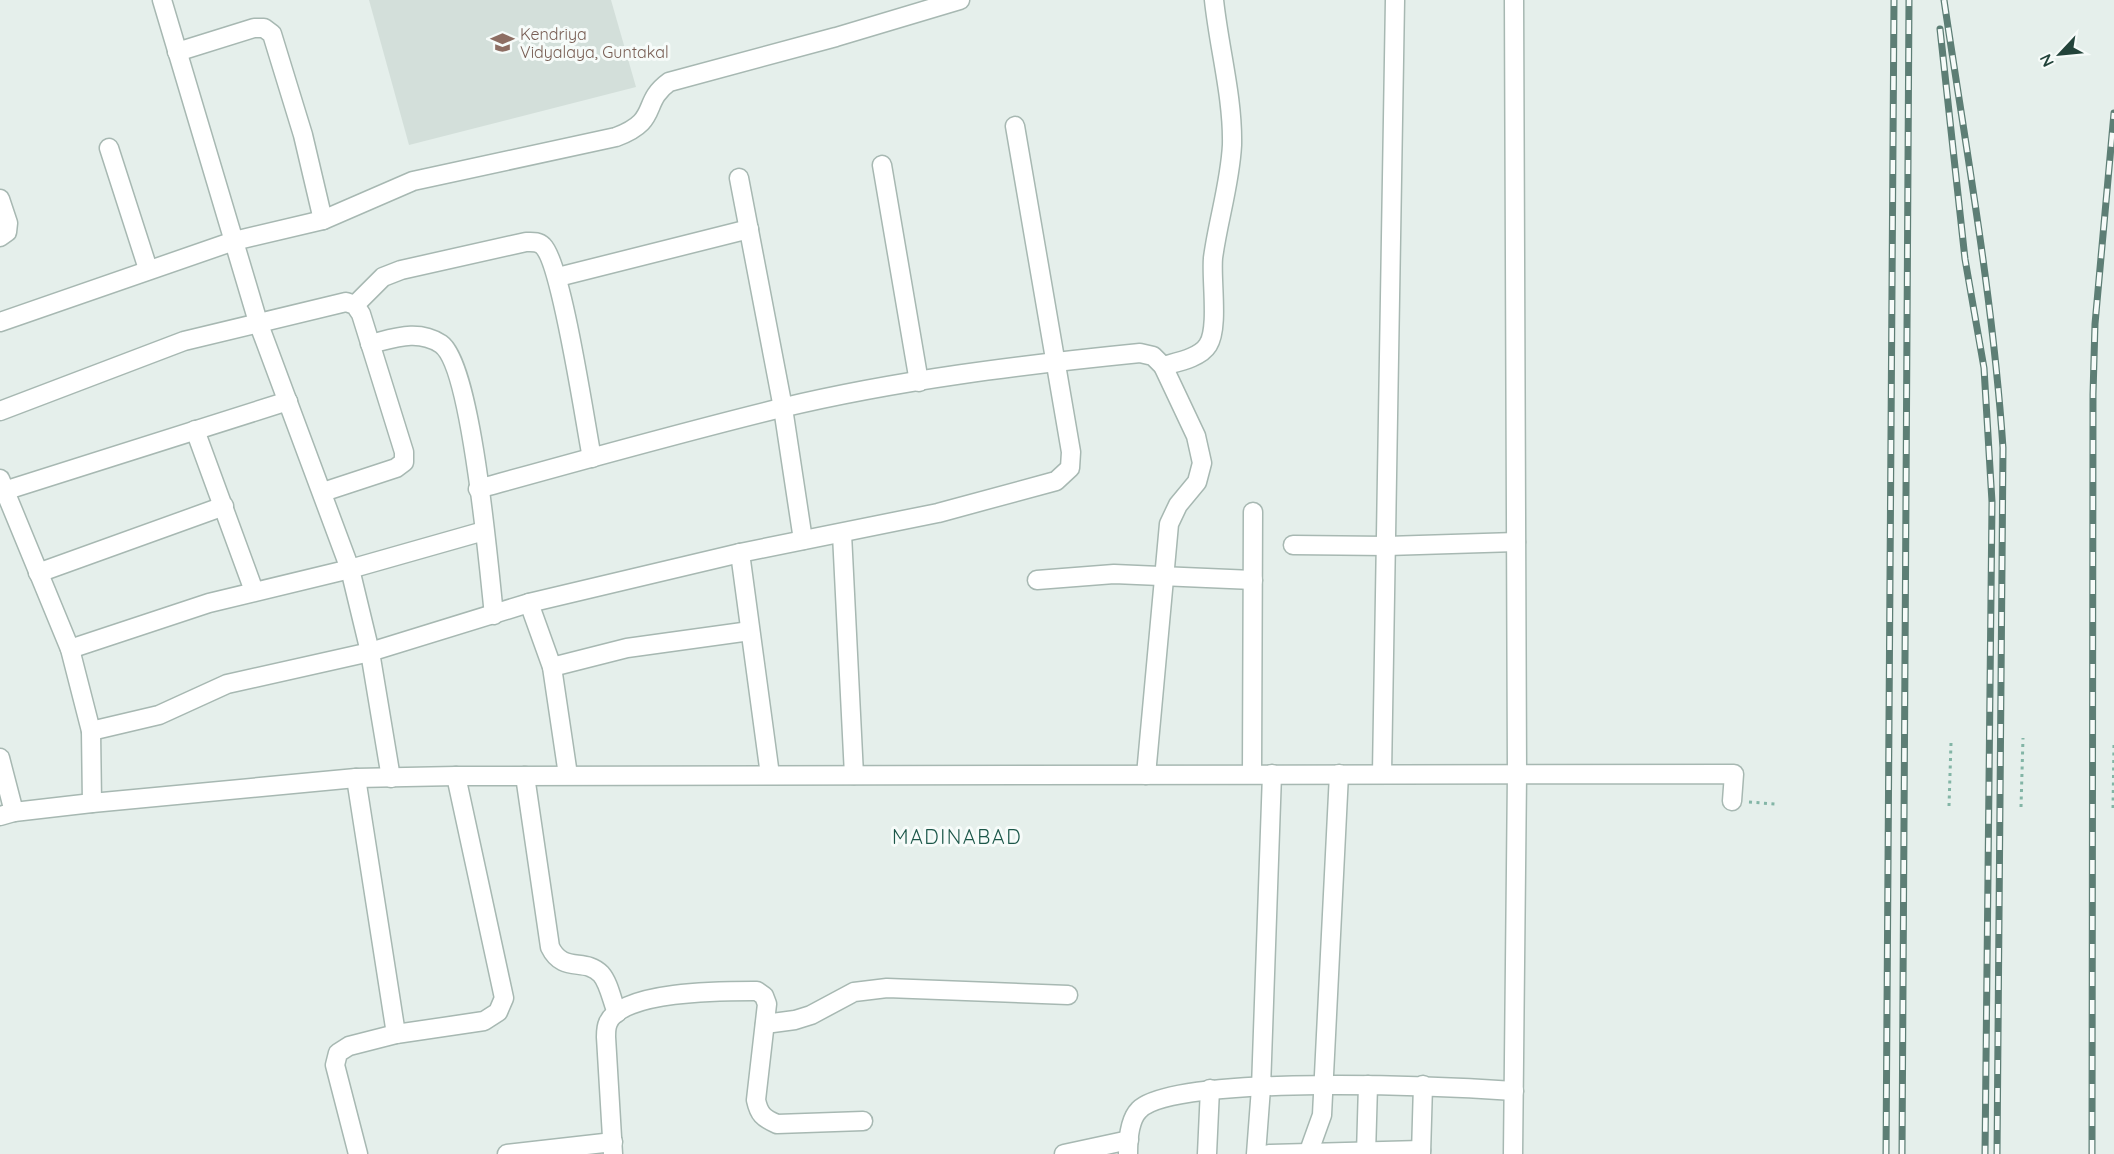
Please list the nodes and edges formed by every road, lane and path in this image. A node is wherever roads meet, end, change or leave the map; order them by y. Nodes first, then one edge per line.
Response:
1 (162, 0) edge
2 (960, 0) edge
3 (1214, 0) edge
4 (1395, 0) edge
5 (1514, 0) edge
6 (177, 52) junction
7 (1015, 126) dead end
8 (109, 148) dead end
9 (882, 165) dead end
10 (739, 178) dead end
11 (0, 199) edge
12 (323, 220) junction
13 (749, 229) junction
14 (0, 237) edge
15 (234, 241) junction
16 (148, 269) junction
17 (558, 276) junction
18 (355, 305) junction
19 (0, 322) edge
20 (258, 322) junction
21 (370, 344) junction
22 (1058, 361) junction
23 (1163, 366) junction
24 (919, 382) junction
25 (288, 401) junction
26 (783, 408) junction
27 (0, 411) edge
28 (195, 430) junction
29 (592, 458) junction
30 (2, 485) edge
31 (478, 489) junction
32 (322, 492) junction
33 (224, 506) junction
34 (1253, 513) dead end
35 (484, 531) junction
36 (842, 534) junction
37 (803, 540) junction
38 (1516, 542) junction
39 (1293, 545) dead end
40 (1387, 546) junction
41 (740, 553) junction
42 (350, 568) junction
43 (38, 573) junction
44 (1164, 575) junction
45 (1037, 579) dead end
46 (1253, 580) junction
47 (254, 591) junction
48 (529, 603) junction
49 (494, 615) junction
50 (750, 631) junction
51 (70, 650) junction
52 (370, 652) junction
53 (552, 667) junction
54 (91, 731) junction
55 (2023, 738) dead end
56 (1950, 743) dead end
57 (2114, 744) edge
58 (0, 758) edge
59 (1252, 774) junction
60 (1272, 774) junction
61 (1339, 774) junction
62 (1382, 774) junction
63 (1516, 774) junction
64 (770, 775) junction
65 (854, 775) junction
66 (1146, 775) junction
67 (456, 776) junction
68 (525, 776) junction
69 (568, 776) junction
70 (356, 778) junction
71 (391, 778) junction
72 (1732, 801) joint
73 (92, 803) junction
74 (1775, 804) dead end
75 (1949, 806) dead end
76 (2021, 807) dead end
77 (2112, 808) dead end
78 (7, 814) edge
79 (1068, 995) dead end
80 (617, 1013) junction
81 (765, 1024) junction
82 (396, 1034) junction
83 (1368, 1084) junction
84 (1423, 1085) junction
85 (1324, 1086) junction
86 (1261, 1088) junction
87 (1210, 1089) junction
88 (1514, 1091) junction
89 (863, 1121) dead end
90 (1129, 1147) edge
91 (613, 1148) edge
92 (1421, 1152) edge
93 (1308, 1153) edge
94 (1366, 1153) edge
95 (358, 1154) edge
96 (507, 1154) edge
97 (1064, 1154) edge
98 (1207, 1154) edge
99 (1256, 1154) edge
100 (1269, 1154) edge
101 (1513, 1154) edge

1 - 6 street
2 - 12 street
3 - 23 street
4 - 40 street
5 - 38 street
6 - 12 street
6 - 15 street
7 - 22 street
8 - 16 street
9 - 24 street
10 - 13 street
11 - 14 street
12 - 15 street
13 - 17 street
13 - 26 street
15 - 16 street
15 - 20 street
16 - 19 street
17 - 18 street
17 - 29 street
18 - 20 street
18 - 21 street
20 - 25 street
20 - 27 street
21 - 31 street
21 - 32 street
22 - 23 street
22 - 24 street
22 - 36 street
23 - 44 street
24 - 26 street
25 - 28 street
25 - 32 street
26 - 29 street
26 - 37 street
28 - 30 street
28 - 33 street
29 - 31 street
30 - 43 street
31 - 35 street
32 - 42 street
33 - 43 street
33 - 47 street
34 - 46 street
35 - 42 street
35 - 49 street
36 - 37 street
36 - 65 street
37 - 41 street
38 - 40 street
38 - 63 street
39 - 40 street
40 - 62 street
41 - 48 street
41 - 50 street
42 - 47 street
42 - 52 street
43 - 51 street
44 - 45 street
44 - 46 street
44 - 66 street
46 - 59 street
47 - 51 street
48 - 49 street
48 - 53 street
49 - 52 street
50 - 53 street
50 - 64 street
51 - 54 street
52 - 54 street
52 - 71 street
53 - 69 street
54 - 73 street
55 - 76 path
56 - 75 path
57 - 77 path
58 - 78 street
59 - 60 street
59 - 66 street
60 - 61 street
60 - 86 street
61 - 62 street
61 - 85 street
62 - 63 street
63 - 72 street
63 - 88 street
64 - 65 street
64 - 69 street
65 - 66 street
67 - 68 street
67 - 71 street
67 - 82 street
68 - 69 street
68 - 80 street
70 - 71 street
70 - 73 street
70 - 82 street
72 - 74 path
73 - 78 street
79 - 81 street
80 - 81 street
80 - 91 street
81 - 89 street
82 - 95 street
83 - 84 street
83 - 85 street
83 - 94 street
84 - 88 street
84 - 92 street
85 - 86 street
85 - 93 street
86 - 87 street
86 - 99 street
87 - 90 street
87 - 98 street
88 - 101 street
90 - 97 street
91 - 96 street
92 - 94 street
93 - 94 street
93 - 100 street

